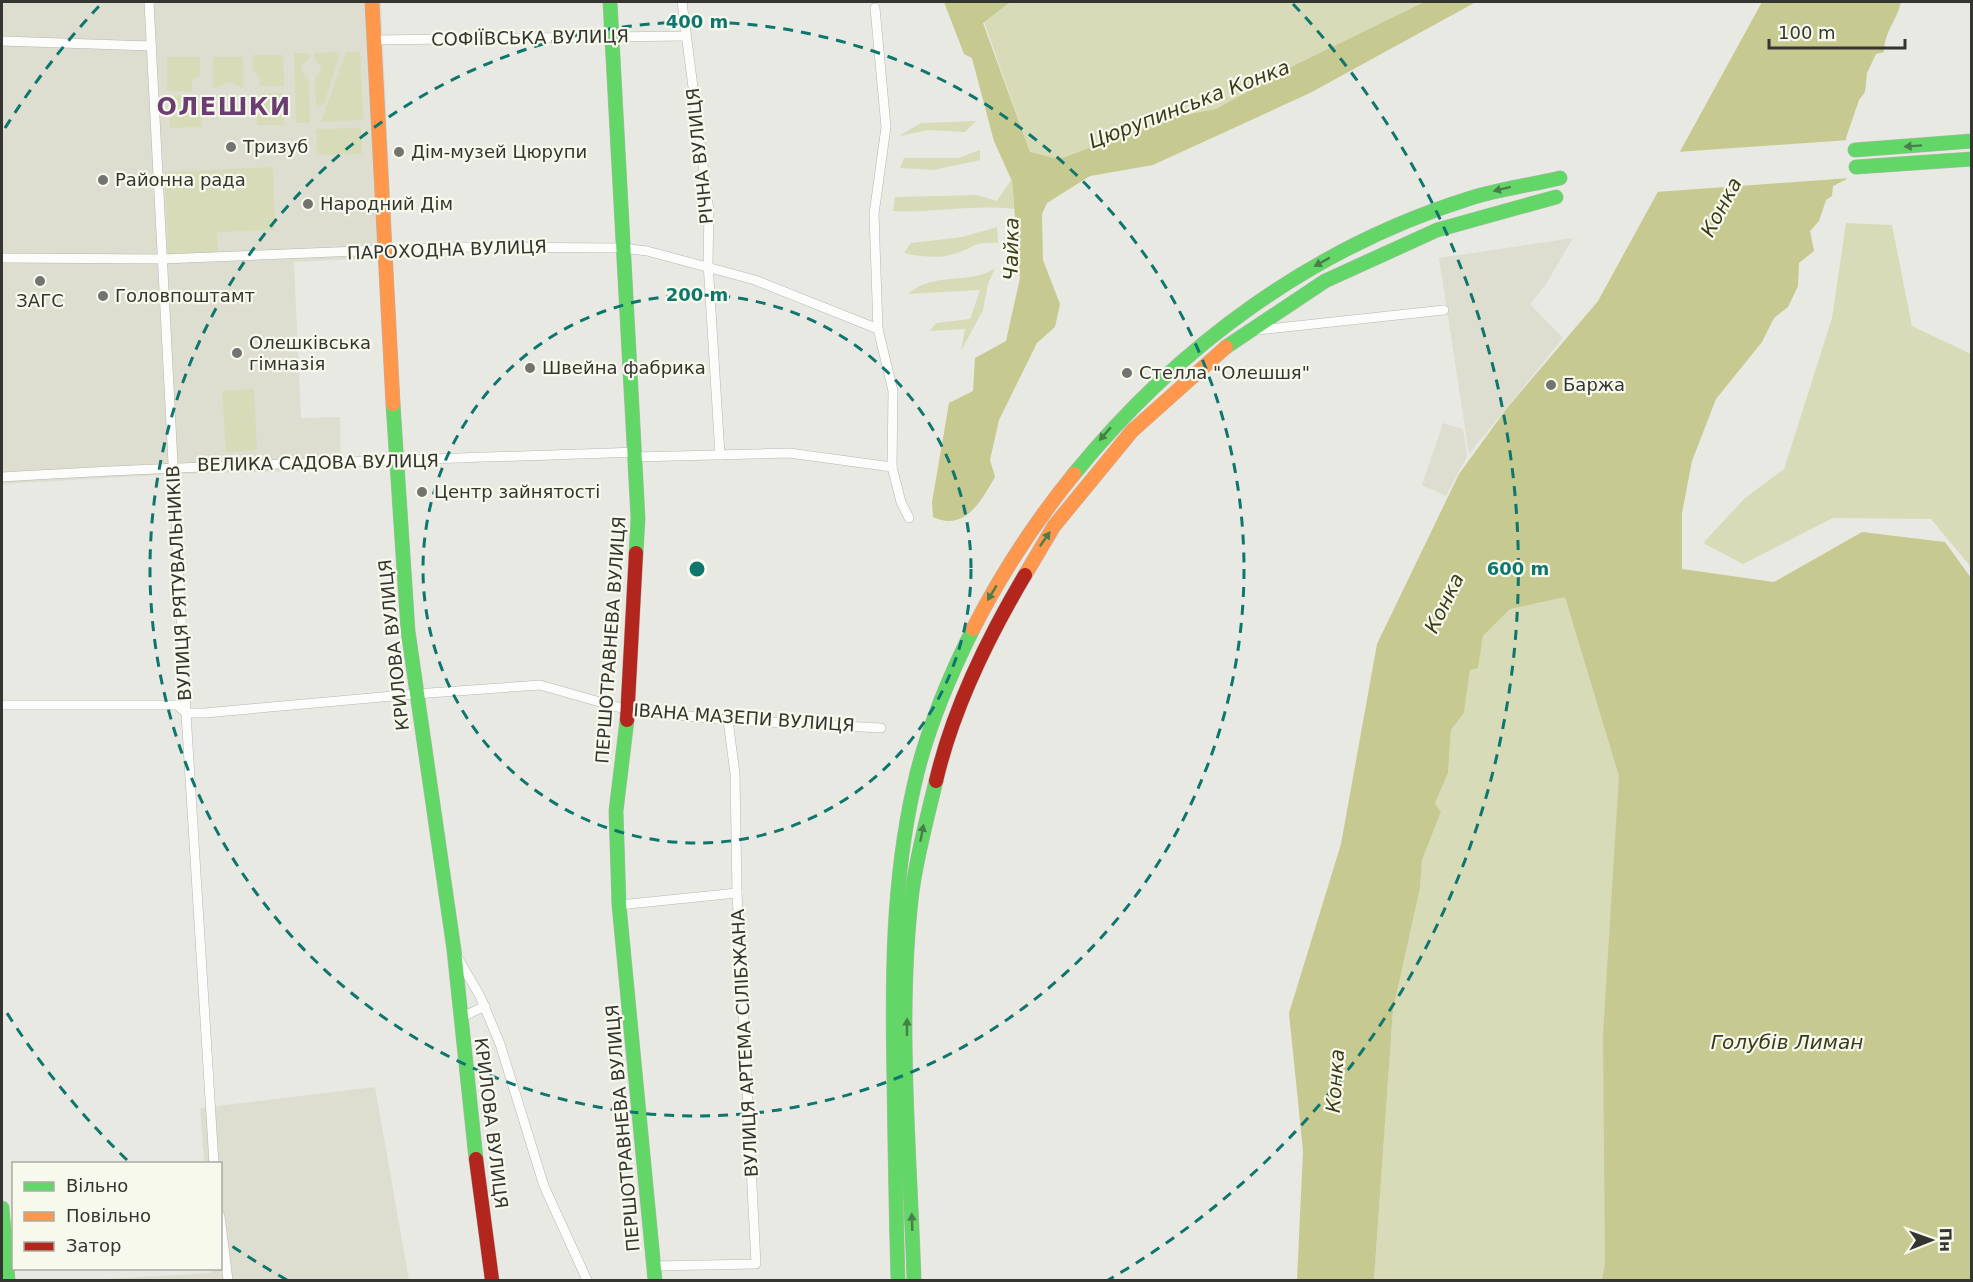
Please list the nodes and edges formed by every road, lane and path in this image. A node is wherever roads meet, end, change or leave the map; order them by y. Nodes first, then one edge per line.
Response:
1 (149, 2) edge
2 (372, 2) edge
3 (610, 2) edge
4 (682, 2) edge
5 (875, 8) dead end
6 (611, 35) junction
7 (686, 36) junction
8 (373, 40) junction
9 (2, 41) edge
10 (151, 46) junction
11 (1971, 141) edge
12 (1855, 150) dead end
13 (1971, 159) edge
14 (1856, 168) dead end
15 (1560, 178) dead end
16 (1556, 197) dead end
17 (622, 248) junction
18 (383, 251) junction
19 (2, 258) edge
20 (162, 259) junction
21 (708, 267) junction
22 (1444, 310) dead end
23 (879, 329) junction
24 (1247, 331) junction
25 (635, 454) junction
26 (720, 454) junction
27 (398, 461) junction
28 (174, 466) junction
29 (892, 467) junction
30 (2, 477) edge
31 (909, 518) dead end
32 (415, 694) junction
33 (2, 705) edge
34 (628, 710) junction
35 (186, 713) junction
36 (728, 720) junction
37 (881, 728) dead end
38 (737, 893) junction
39 (619, 905) junction
40 (454, 950) junction
41 (485, 1006) junction
42 (460, 1018) junction
43 (214, 1162) edge
44 (2, 1208) edge
45 (222, 1232) edge
46 (653, 1266) junction
47 (8, 1281) edge
48 (228, 1281) edge
49 (492, 1281) edge
50 (587, 1281) edge
51 (655, 1281) edge
52 (897, 1281) edge
53 (914, 1281) edge

1 - 10 street, ВУЛИЦЯ РЯТУВАЛЬНИКІВ
2 - 8 main road, КРИЛОВА ВУЛИЦЯ
3 - 6 main road, ПЕРШОТРАВНЕВА ВУЛИЦЯ
4 - 7 street, РІЧНА ВУЛИЦЯ
5 - 23 street
6 - 7 street, СОФІЇВСЬКА ВУЛИЦЯ
6 - 8 street, СОФІЇВСЬКА ВУЛИЦЯ
6 - 17 main road, ПЕРШОТРАВНЕВА ВУЛИЦЯ
7 - 21 street, РІЧНА ВУЛИЦЯ
8 - 18 main road, КРИЛОВА ВУЛИЦЯ
9 - 10 street
10 - 20 street, ВУЛИЦЯ РЯТУВАЛЬНИКІВ
11 -> 12 main road
13 - 14 main road
15 -> 52 main road
16 - 24 main road
17 - 18 street, ПАРОХОДНА ВУЛИЦЯ
17 - 21 street, ПАРОХОДНА ВУЛИЦЯ
17 - 25 main road, ПЕРШОТРАВНЕВА ВУЛИЦЯ
18 - 20 street, ПАРОХОДНА ВУЛИЦЯ
18 - 27 main road, КРИЛОВА ВУЛИЦЯ
19 - 20 street, ПАРОХОДНА ВУЛИЦЯ
20 - 28 street, ВУЛИЦЯ РЯТУВАЛЬНИКІВ
21 - 23 street, ПАРОХОДНА ВУЛИЦЯ
21 - 26 street, РІЧНА ВУЛИЦЯ
22 - 24 street
23 - 29 street
53 -> 24 main road
25 - 26 street, ВЕЛИКА САДОВА ВУЛИЦЯ
25 - 27 street, ВЕЛИКА САДОВА ВУЛИЦЯ
25 - 34 main road, ПЕРШОТРАВНЕВА ВУЛИЦЯ
26 - 29 street, ВЕЛИКА САДОВА ВУЛИЦЯ
27 - 28 street, ВЕЛИКА САДОВА ВУЛИЦЯ
27 - 32 main road, КРИЛОВА ВУЛИЦЯ
28 - 30 street, ВЕЛИКА САДОВА ВУЛИЦЯ
28 - 35 street, ВУЛИЦЯ РЯТУВАЛЬНИКІВ
29 - 31 street
32 - 34 street, ІВАНА МАЗЕПИ ВУЛИЦЯ
32 - 35 street, ІВАНА МАЗЕПИ ВУЛИЦЯ
32 - 40 main road, КРИЛОВА ВУЛИЦЯ
33 - 35 street, ІВАНА МАЗЕПИ ВУЛИЦЯ
34 - 36 street, ІВАНА МАЗЕПИ ВУЛИЦЯ
34 - 39 main road, ПЕРШОТРАВНЕВА ВУЛИЦЯ
35 - 43 street, ВУЛИЦЯ РЯТУВАЛЬНИКІВ
36 - 37 street, ІВАНА МАЗЕПИ ВУЛИЦЯ
36 - 38 street, ВУЛИЦЯ АРТЕМА СІЛІБЖАНА
38 - 39 street
38 - 46 street, ВУЛИЦЯ АРТЕМА СІЛІБЖАНА
39 - 46 main road, ПЕРШОТРАВНЕВА ВУЛИЦЯ
40 - 41 street
40 - 42 main road, КРИЛОВА ВУЛИЦЯ
41 - 42 street
41 - 50 street
42 - 49 main road, КРИЛОВА ВУЛИЦЯ
44 - 47 main road
45 - 48 street
46 - 51 main road, ПЕРШОТРАВНЕВА ВУЛИЦЯ

